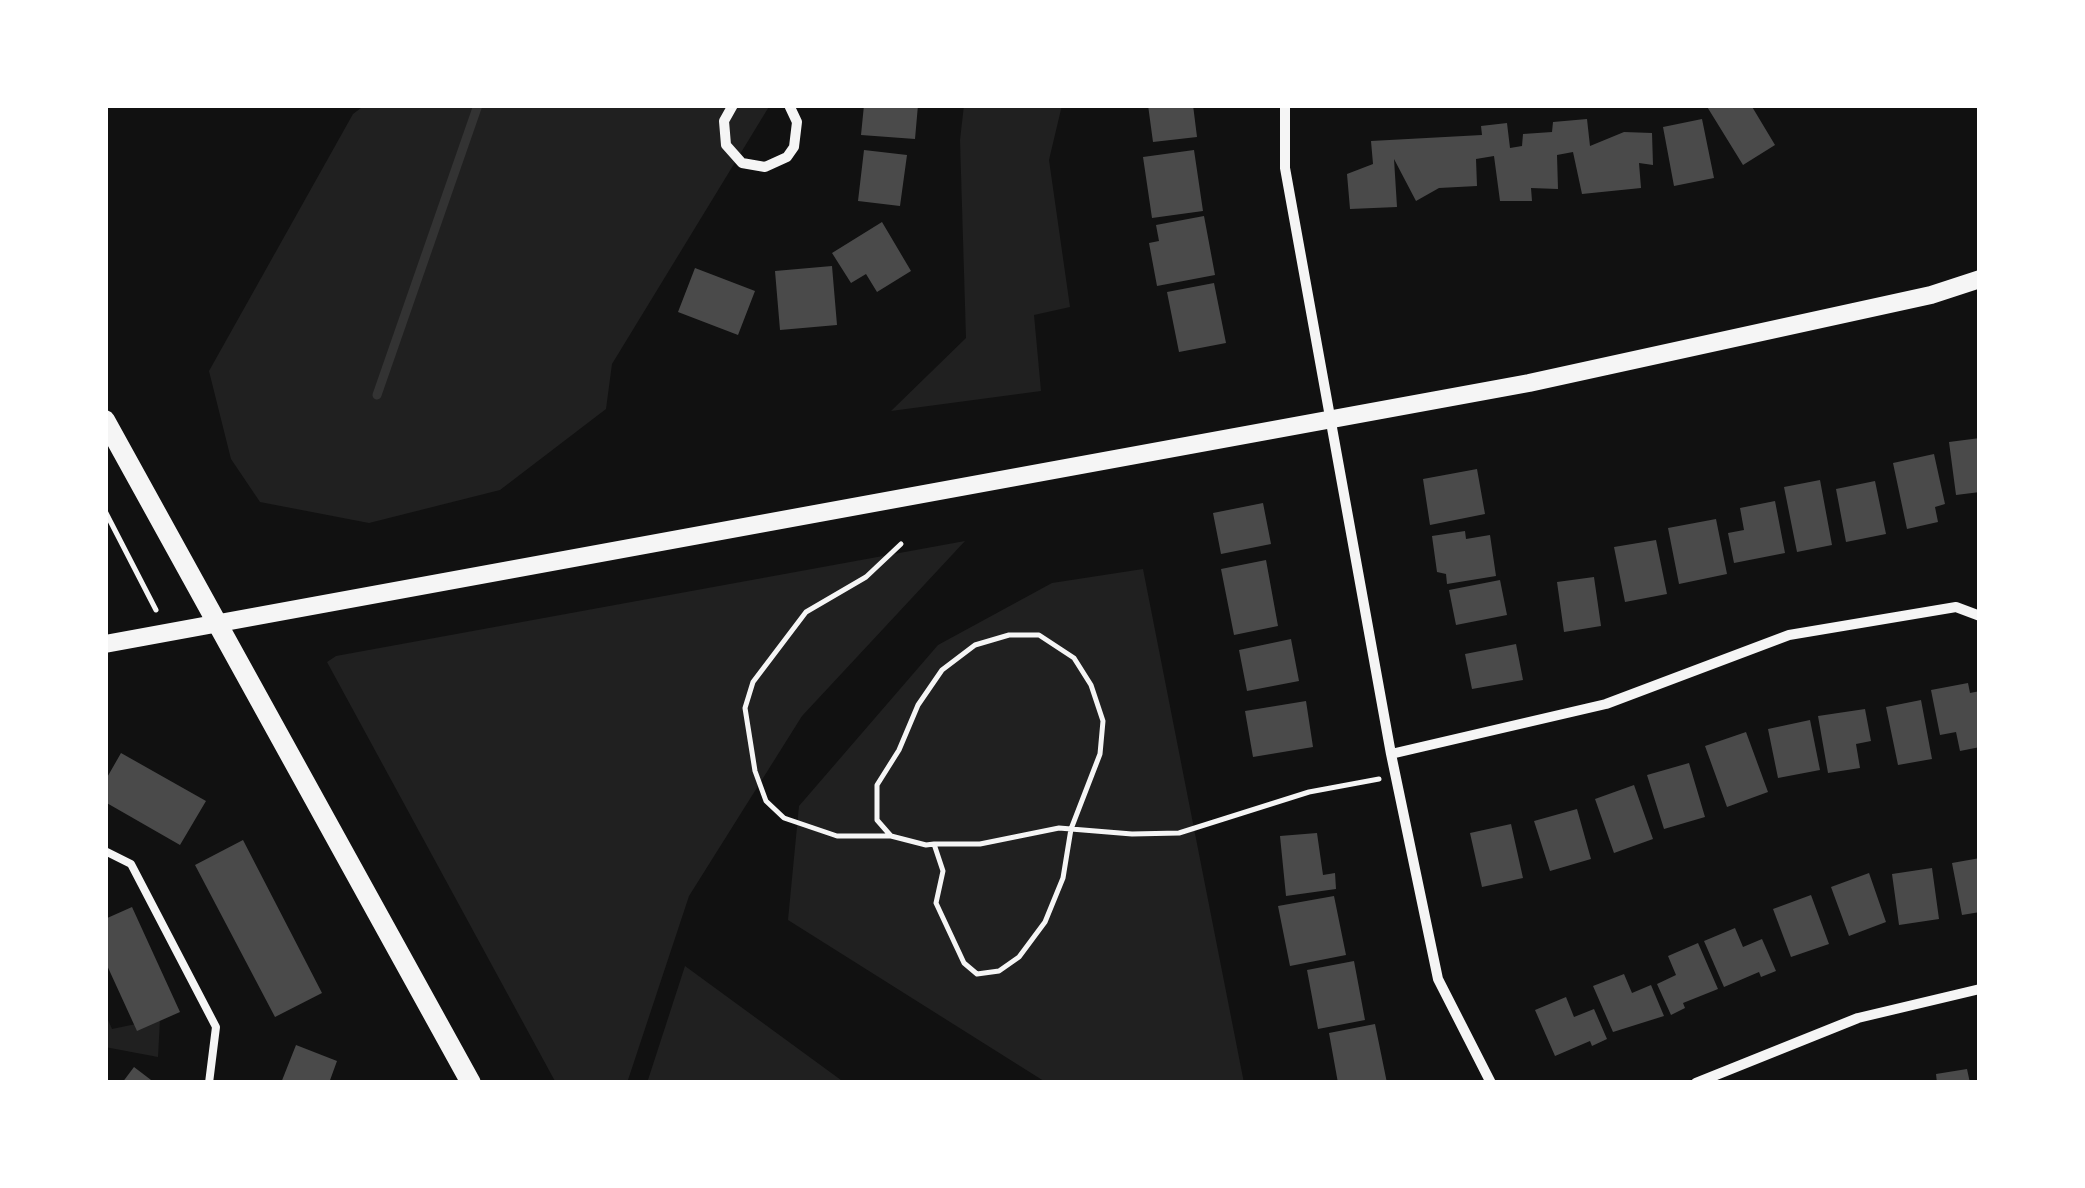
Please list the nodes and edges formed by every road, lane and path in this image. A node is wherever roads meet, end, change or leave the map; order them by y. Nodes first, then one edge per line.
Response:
1 (734, 105) edge
2 (788, 105) edge
3 (1286, 105) edge
4 (1980, 278) edge
5 (105, 420) edge
6 (1331, 420) junction
7 (105, 511) edge
8 (901, 544) dead end
9 (1980, 616) edge
10 (218, 624) junction
11 (170, 632) junction
12 (105, 644) edge
13 (1391, 754) junction
14 (1395, 776) junction
15 (1071, 829) junction
16 (892, 836) junction
17 (934, 844) junction
18 (105, 851) edge
19 (1980, 989) edge
20 (210, 1083) edge
21 (470, 1083) edge
22 (1490, 1083) edge
23 (1696, 1083) edge

1 - 2 street
3 - 6 street
4 - 6 street
5 - 10 main road
6 - 10 street
6 - 13 street
7 - 11 path
8 - 16 path
9 - 13 street
10 - 11 street
10 - 21 main road
11 - 12 street
13 - 14 street
14 - 15 path
14 - 22 street
15 - 16 path
15 - 17 path
15 - 17 path
16 - 17 path
18 - 20 lane
19 - 23 street

